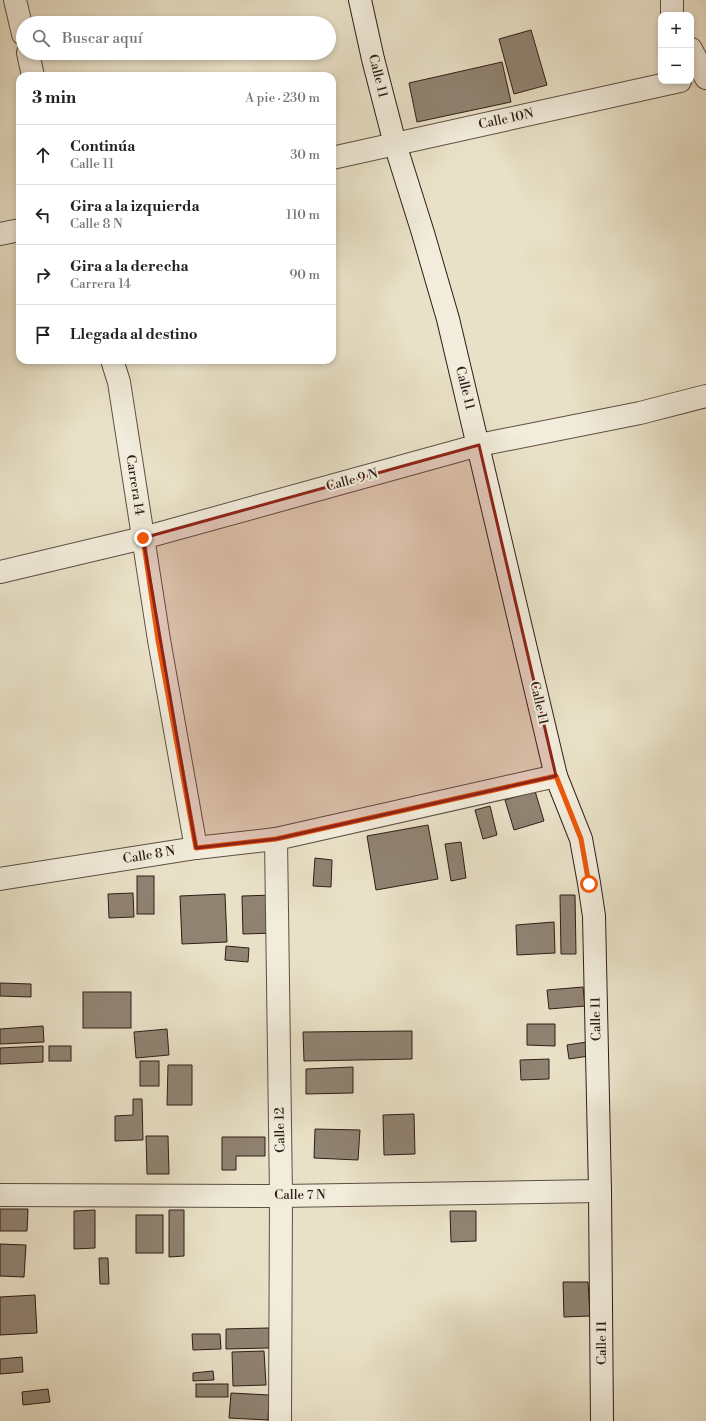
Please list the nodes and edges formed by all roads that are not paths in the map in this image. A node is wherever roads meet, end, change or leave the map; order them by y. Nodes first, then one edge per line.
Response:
1 (15, 0) edge
2 (360, 0) edge
3 (672, 0) edge
4 (672, 12) edge
5 (19, 16) edge
6 (694, 57) edge
7 (30, 60) edge
8 (32, 72) edge
9 (702, 77) edge
10 (666, 84) edge
11 (395, 144) junction
12 (336, 157) edge
13 (16, 231) edge
14 (0, 234) edge
15 (113, 364) edge
16 (706, 396) edge
17 (479, 445) junction
18 (143, 538) junction
19 (0, 572) edge
20 (556, 776) junction
21 (276, 839) junction
22 (196, 848) junction
23 (0, 879) edge
24 (600, 1191) junction
25 (0, 1195) edge
26 (281, 1196) junction
27 (280, 1421) edge
28 (602, 1421) edge

1 - 5 street
2 - 11 street, Calle 11
3 - 4 street
6 - 9 street
7 - 8 street
10 - 11 street, Calle 10N
11 - 12 street, Calle 10N
11 - 17 street, Calle 11
13 - 14 street
15 - 18 street, Carrera 14
16 - 17 street, Calle 9 N
17 - 18 street, Calle 9 N
17 - 20 street, Calle 11
18 - 19 street, Calle 9 N
18 - 22 street, Carrera 14
20 - 21 street, Calle 8 N
20 - 24 street, Calle 11
21 - 22 street, Calle 8 N
21 - 26 street, Calle 12
22 - 23 street, Calle 8 N
24 - 26 street, Calle 7 N
24 - 28 street, Calle 11
25 - 26 street, Calle 7 N
26 - 27 street, Calle 12

